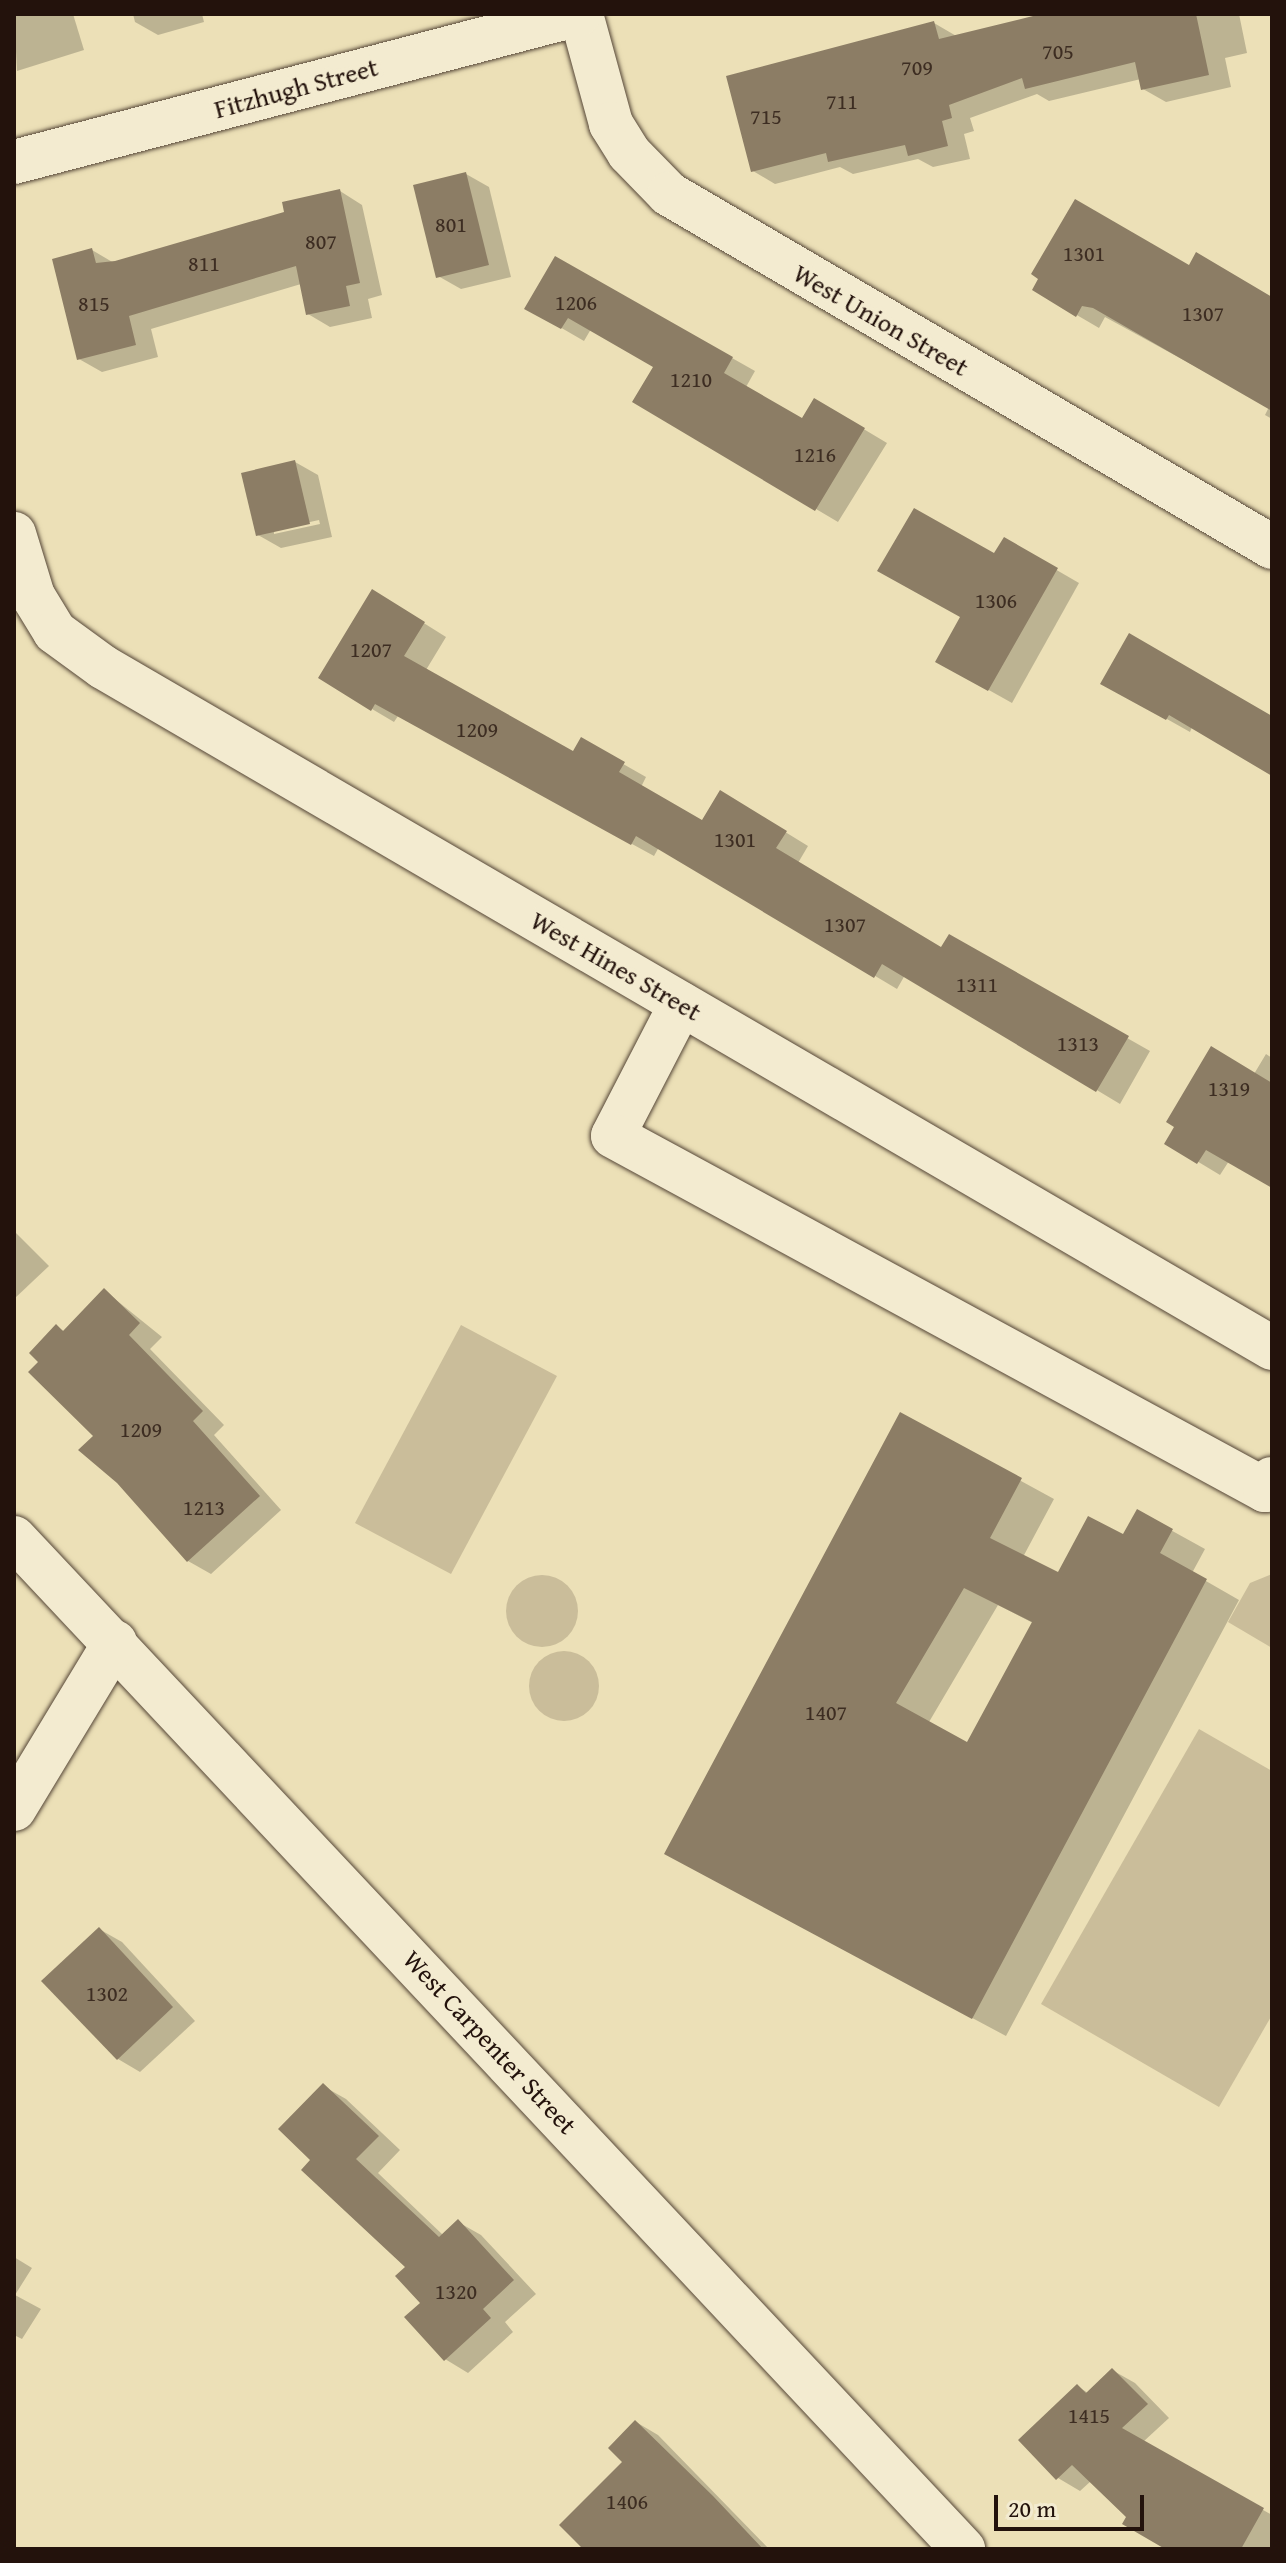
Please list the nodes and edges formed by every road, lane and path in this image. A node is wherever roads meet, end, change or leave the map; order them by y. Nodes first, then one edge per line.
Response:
1 (580, 14) edge
2 (14, 162) edge
3 (14, 534) edge
4 (1272, 547) edge
5 (681, 1004) junction
6 (1272, 1348) edge
7 (1272, 1479) edge
8 (14, 1538) edge
9 (115, 1642) junction
10 (14, 1809) edge
11 (963, 2549) edge

1 - 2 street, Fitzhugh Street
1 - 4 street, West Union Street
3 - 5 street, West Hines Street
5 - 6 street, West Hines Street
5 - 7 street
8 - 9 street, West Carpenter Street
9 - 10 street
9 - 11 street, West Carpenter Street

